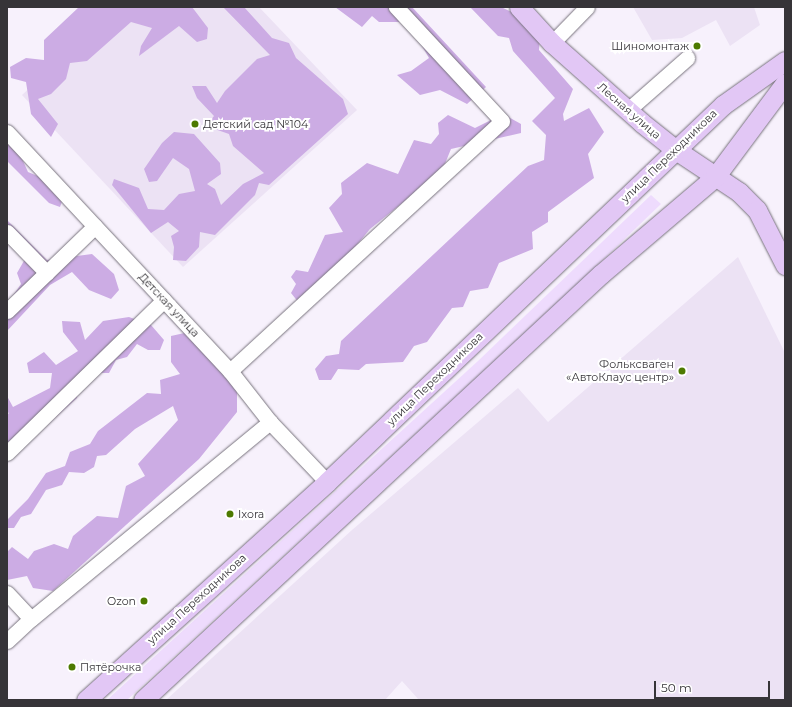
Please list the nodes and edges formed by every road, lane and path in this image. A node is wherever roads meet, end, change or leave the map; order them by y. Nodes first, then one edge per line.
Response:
1 (396, 7) edge
2 (519, 7) edge
3 (587, 7) edge
4 (552, 43) junction
5 (687, 58) dead end
6 (785, 60) edge
7 (785, 83) edge
8 (628, 110) junction
9 (7, 132) edge
10 (676, 150) junction
11 (715, 177) junction
12 (95, 226) junction
13 (7, 232) edge
14 (785, 265) edge
15 (47, 273) junction
16 (164, 300) junction
17 (7, 311) edge
18 (230, 371) junction
19 (270, 422) junction
20 (7, 453) edge
21 (327, 482) junction
22 (7, 593) edge
23 (31, 619) junction
24 (7, 642) edge
25 (86, 700) edge
26 (143, 700) edge

1 - 18 street
2 - 4 main road, Лесная улица
3 - 4 street
4 - 8 main road, Лесная улица
5 - 8 street
6 - 10 main road, улица Переходникова
7 - 11 main road
8 - 10 main road, Лесная улица
9 - 12 street, Детская улица
10 - 11 main road, Лесная улица
10 - 21 main road, улица Переходникова
11 - 14 main road, Лесная улица
11 - 26 main road
12 - 15 street
12 - 16 street, Детская улица
13 - 15 street
15 - 17 street
16 - 18 street, Детская улица
16 - 20 street
18 - 19 street, Детская улица
19 - 21 street, Детская улица
19 - 23 street
21 - 25 main road, улица Переходникова
22 - 23 street
23 - 24 street

